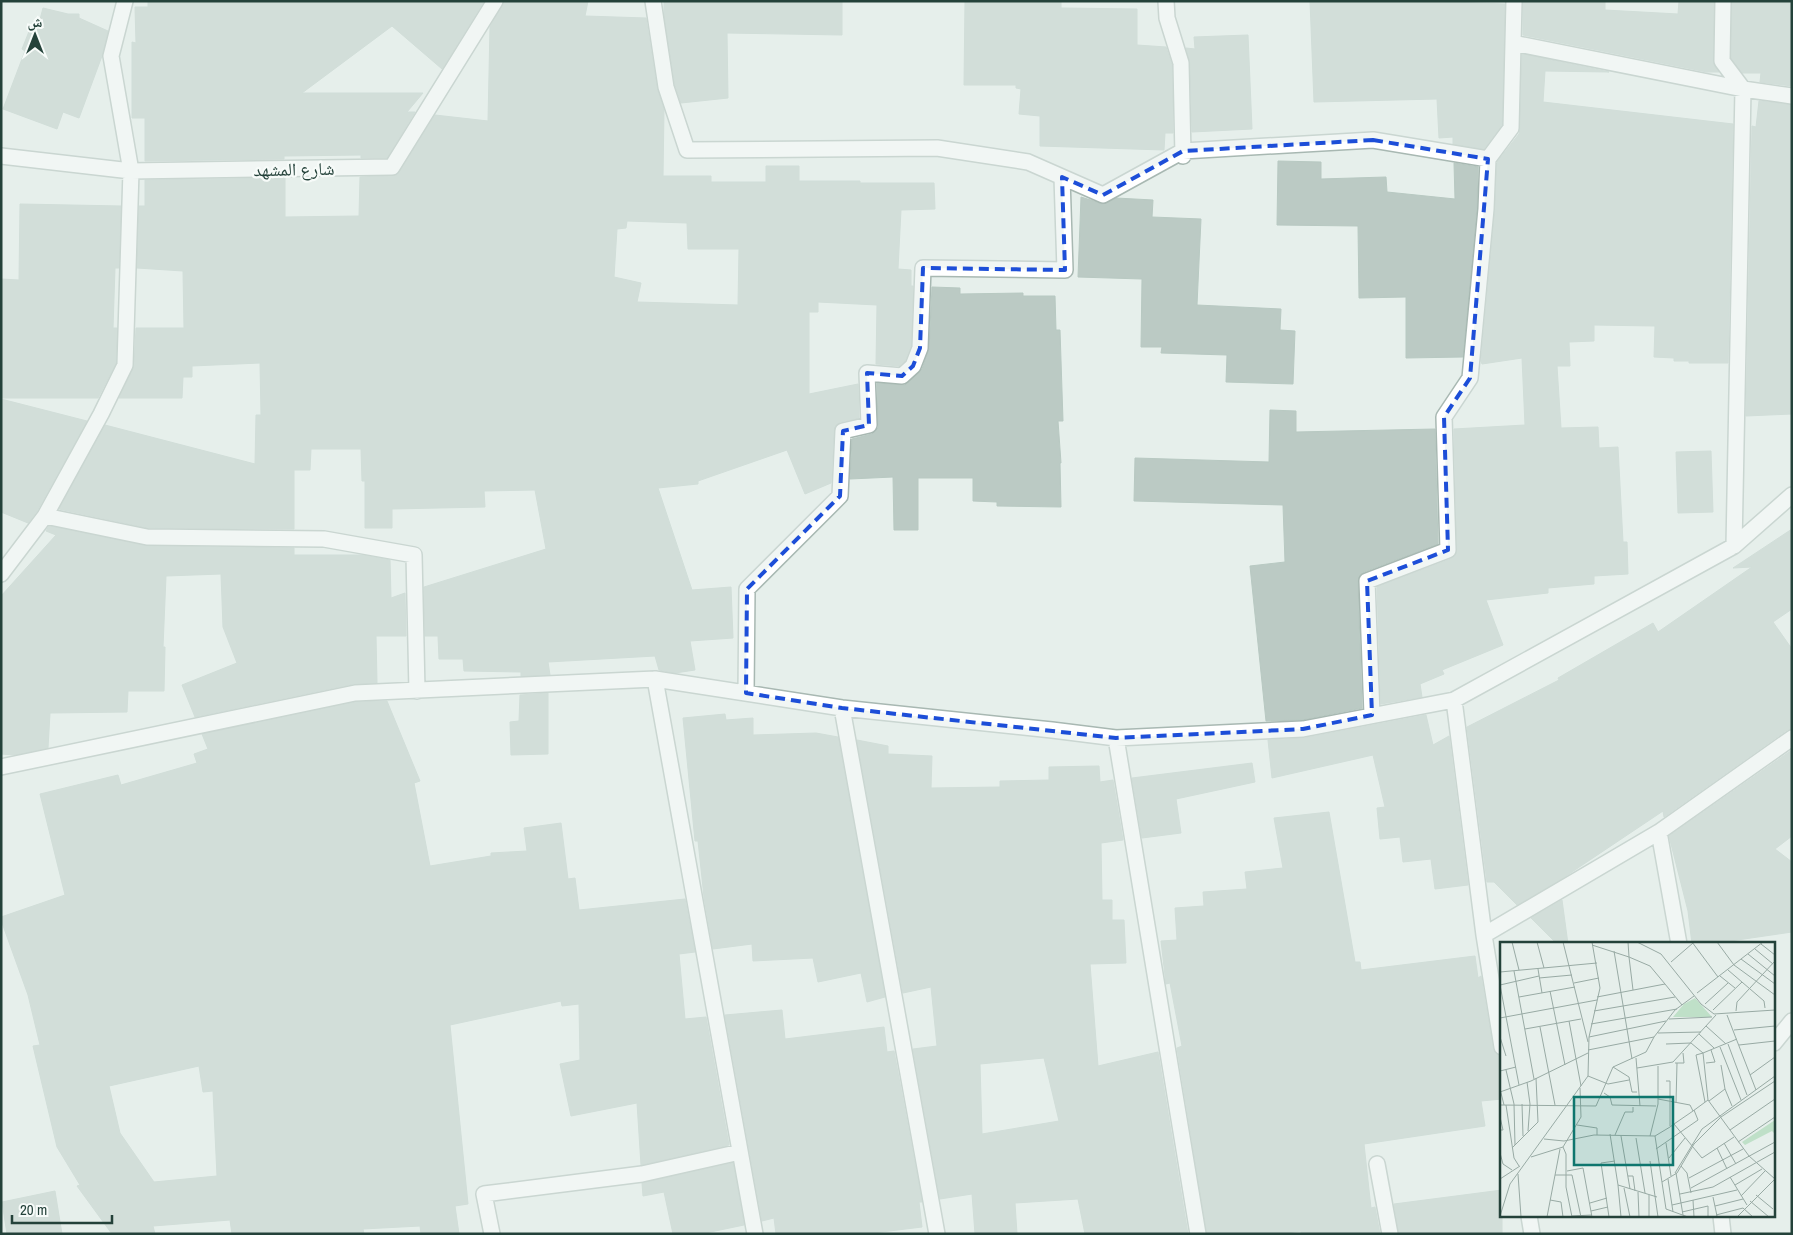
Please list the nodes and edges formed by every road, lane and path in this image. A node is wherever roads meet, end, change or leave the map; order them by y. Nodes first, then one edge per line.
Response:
1 (125, 1) edge
2 (495, 1) edge
3 (654, 1) edge
4 (1166, 1) edge
5 (1514, 1) edge
6 (1723, 1) edge
7 (1513, 43) junction
8 (1743, 89) junction
9 (1792, 96) edge
10 (1183, 154) junction
11 (1, 156) edge
12 (1488, 159) junction
13 (131, 171) junction
14 (1062, 177) junction
15 (1792, 495) edge
16 (46, 516) junction
17 (1734, 546) junction
18 (1, 574) edge
19 (654, 679) junction
20 (417, 691) junction
21 (746, 694) junction
22 (1454, 700) junction
23 (842, 708) junction
24 (1372, 715) junction
25 (1116, 738) junction
26 (1792, 738) edge
27 (1, 767) edge
28 (1659, 832) junction
29 (1484, 935) junction
30 (1679, 942) edge
31 (1792, 1021) edge
32 (1500, 1035) edge
33 (1776, 1041) edge
34 (740, 1152) junction
35 (1377, 1164) dead end
36 (1529, 1218) edge
37 (1721, 1218) edge
38 (492, 1234) edge
39 (755, 1234) edge
40 (937, 1234) edge
41 (1198, 1234) edge
42 (1390, 1234) edge
43 (1532, 1234) edge
44 (1723, 1234) edge

1 - 13 street
2 - 13 street, شارع المشهد
3 - 14 street
4 - 10 street
5 - 7 street
6 - 8 street
7 - 8 street
7 - 12 street
8 - 9 street
8 - 17 street
10 - 12 street
10 - 14 street
11 - 13 street, شارع المشهد
12 - 24 street
13 - 16 street
14 - 21 street
15 - 17 street
16 - 18 street
16 - 20 street
17 - 22 street
19 - 20 street
19 - 21 street
19 - 34 street
20 - 27 street
21 - 23 street
22 - 24 street
22 - 29 street
23 - 25 street
23 - 40 street
24 - 25 street
25 - 41 street
26 - 28 street
28 - 29 street
28 - 30 street
29 - 32 street
31 - 33 street
34 - 38 street
34 - 39 street
35 - 42 street
36 - 43 street
37 - 44 street

